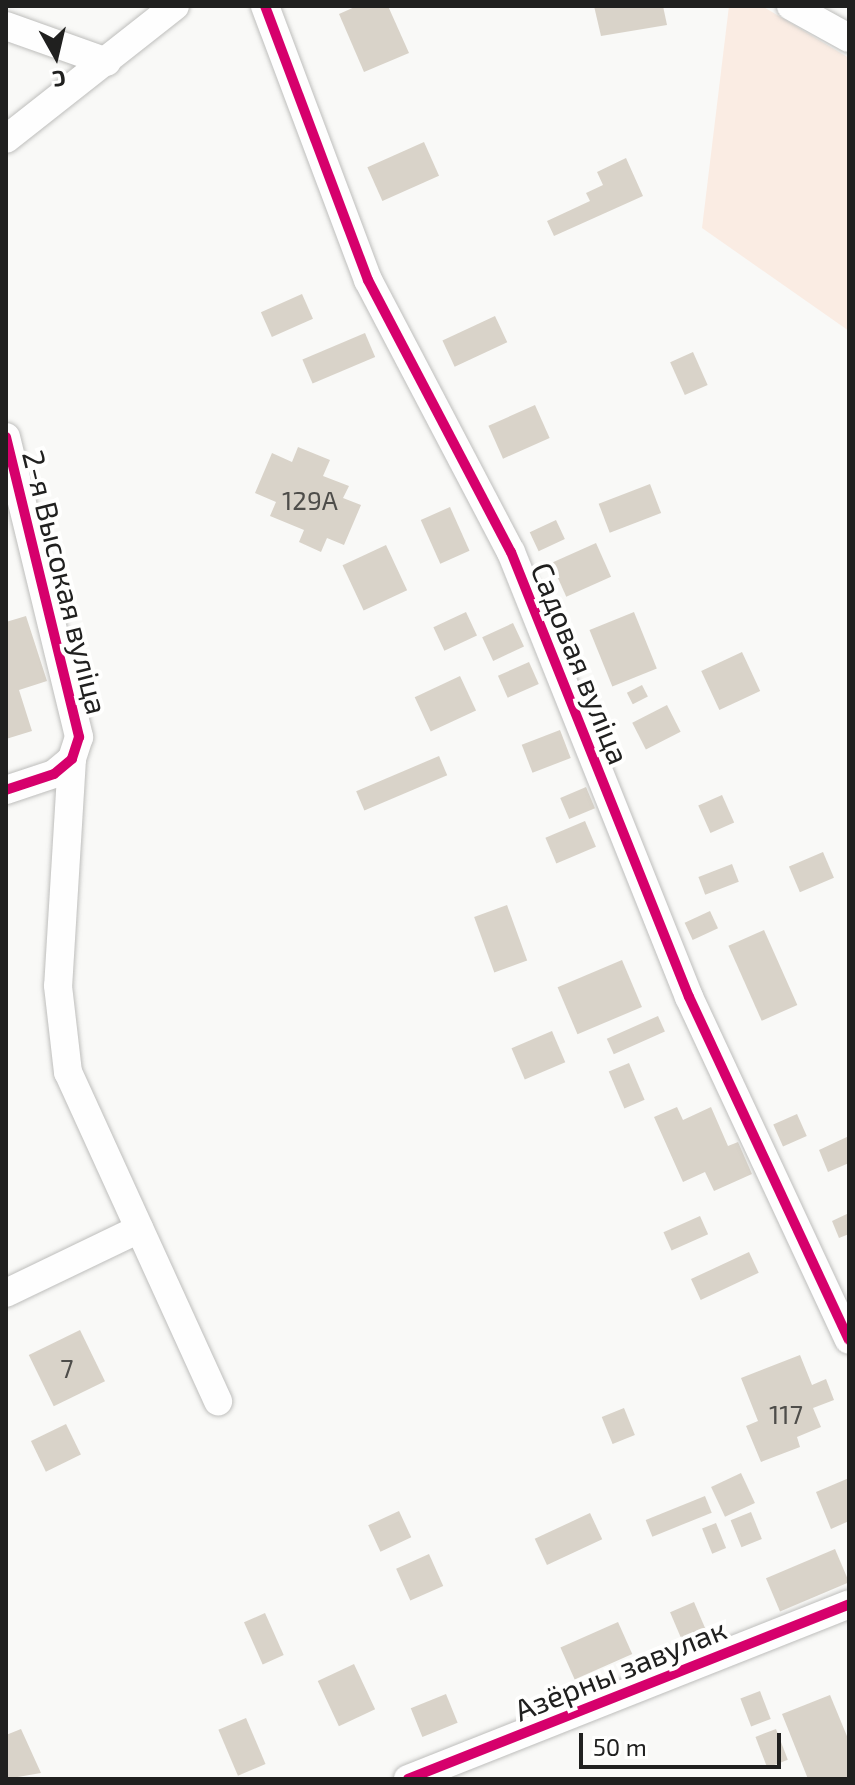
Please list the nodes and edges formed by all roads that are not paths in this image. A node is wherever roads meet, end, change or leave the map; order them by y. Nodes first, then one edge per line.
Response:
1 (175, 6) edge
2 (265, 6) edge
3 (791, 6) edge
4 (6, 26) edge
5 (849, 38) edge
6 (107, 62) junction
7 (6, 139) edge
8 (6, 437) edge
9 (11, 482) edge
10 (72, 759) junction
11 (6, 790) edge
12 (139, 1229) junction
13 (6, 1293) edge
14 (849, 1340) edge
15 (218, 1401) dead end
16 (849, 1604) edge
17 (408, 1779) edge

1 - 6 street
2 - 14 street, Садовая вуліца
3 - 5 street
4 - 6 street
6 - 7 street
8 - 9 street, 2-я Высокая вуліца
9 - 10 street, 2-я Высокая вуліца
10 - 11 street, 2-я Высокая вуліца
10 - 12 street
12 - 13 street
12 - 15 street
16 - 17 street, Азёрны завулак

